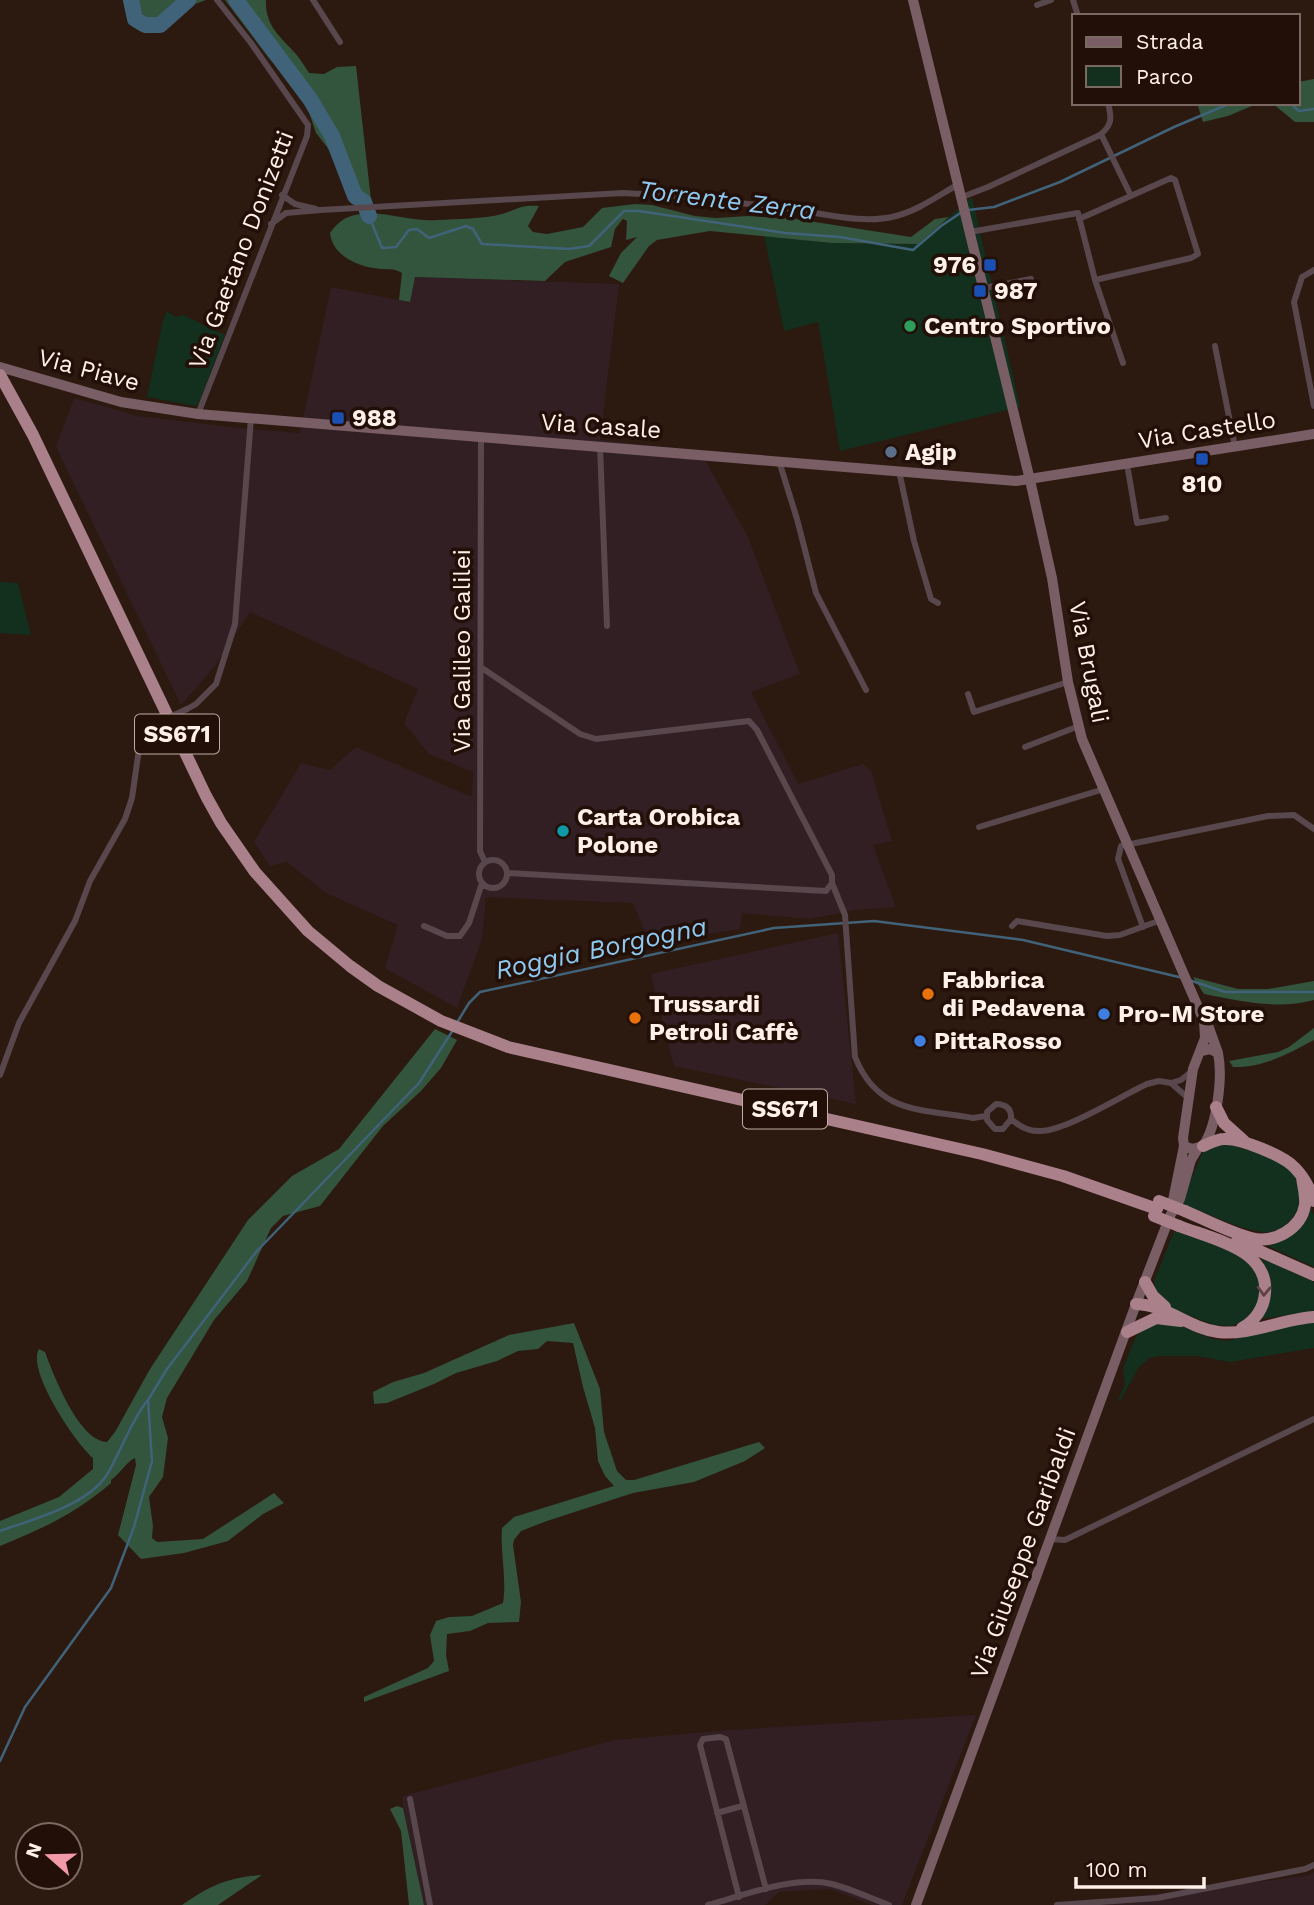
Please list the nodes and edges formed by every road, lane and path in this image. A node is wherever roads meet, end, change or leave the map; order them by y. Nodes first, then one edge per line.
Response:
1 (217, 0) edge
2 (313, 0) edge
3 (913, 0) edge
4 (1051, 0) edge
5 (1037, 5) dead end
6 (340, 42) dead end
7 (1108, 105) edge
8 (1101, 134) junction
9 (958, 184) junction
10 (282, 195) junction
11 (1131, 196) junction
12 (962, 199) junction
13 (321, 210) junction
14 (1079, 219) junction
15 (271, 224) junction
16 (970, 232) junction
17 (1314, 270) edge
18 (1095, 280) junction
19 (984, 288) junction
20 (1033, 292) dead end
21 (1215, 346) dead end
22 (1123, 363) dead end
23 (0, 367) edge
24 (0, 375) edge
25 (1314, 406) edge
26 (168, 410) joint
27 (198, 414) junction
28 (251, 418) junction
29 (1314, 435) edge
30 (481, 439) junction
31 (600, 446) junction
32 (1235, 447) junction
33 (779, 461) junction
34 (1127, 464) junction
35 (899, 471) junction
36 (1030, 480) junction
37 (1166, 518) dead end
38 (938, 603) dead end
39 (607, 626) dead end
40 (482, 668) junction
41 (1068, 682) junction
42 (866, 690) dead end
43 (968, 694) dead end
44 (1079, 726) junction
45 (1025, 747) dead end
46 (1104, 789) junction
47 (979, 827) dead end
48 (1314, 829) edge
49 (1128, 844) junction
50 (485, 862) junction
51 (507, 873) junction
52 (482, 883) junction
53 (832, 883) junction
54 (1161, 920) junction
55 (424, 926) dead end
56 (1012, 926) dead end
57 (1143, 927) junction
58 (1191, 989) joint
59 (1204, 1021) junction
60 (1201, 1051) junction
61 (1218, 1053) junction
62 (1193, 1069) junction
63 (0, 1075) edge
64 (1171, 1083) junction
65 (1189, 1099) junction
66 (1216, 1107) junction
67 (986, 1116) junction
68 (1011, 1119) junction
69 (1250, 1145) junction
70 (1184, 1146) junction
71 (1200, 1148) junction
72 (1302, 1177) junction
73 (1314, 1201) edge
74 (1179, 1218) junction
75 (1314, 1275) edge
76 (1145, 1282) junction
77 (1136, 1304) junction
78 (1167, 1310) junction
79 (1314, 1317) edge
80 (1156, 1318) junction
81 (1192, 1323) junction
82 (1236, 1331) junction
83 (1127, 1332) junction
84 (1314, 1419) edge
85 (1050, 1539) junction
86 (410, 1800) dead end
87 (742, 1807) junction
88 (717, 1813) junction
89 (1314, 1865) edge
90 (766, 1889) junction
91 (748, 1894) junction
92 (739, 1897) junction
93 (430, 1905) edge
94 (708, 1905) edge
95 (750, 1905) edge
96 (889, 1905) edge
97 (916, 1905) edge
98 (1057, 1905) edge

1 - 10 street, Via Gaetano Donizetti
2 - 6 street
3 - 9 street, Via Brugali
4 - 5 street
7 - 8 street
8 - 11 street
8 - 12 street
9 - 12 street, Via Brugali
9 - 13 street
10 - 13 street
10 - 15 street, Via Gaetano Donizetti
11 - 14 street
11 - 18 street
12 - 16 street, Via Brugali
13 - 15 street
14 - 16 street
14 - 18 street
15 - 27 street, Via Gaetano Donizetti
16 - 19 street, Via Brugali
17 - 25 street
18 - 22 street
19 - 20 street
19 - 36 street, Via Brugali
21 - 32 street
23 - 26 street, Via Piave
24 - 74 highway, SS671
26 - 27 street, Via Casale
27 - 28 street, Via Casale
28 - 30 street, Via Casale
28 - 63 street, bridge
29 - 32 street, Via Castello
30 - 31 street, Via Casale
30 - 40 street, Via Galileo Galilei
31 - 33 street, Via Casale
31 - 39 street
32 - 34 street, Via Castello
33 - 35 street, Via Casale
33 - 42 street
34 - 36 street, Via Castello
34 - 37 street, Via Castello
35 - 36 street, Via Casale
35 - 38 street
36 - 41 street, Via Brugali
40 - 50 street, Via Galileo Galilei
40 - 53 street
41 - 43 street
41 - 44 street, Via Brugali
44 - 45 street
44 - 46 street, Via Brugali
46 - 47 street
46 - 49 street, Via Brugali
48 - 49 street
49 - 54 street, Via Brugali
49 - 57 street
50 - 51 street
50 - 52 street
51 - 52 street
51 - 53 street
52 - 55 street
53 - 67 street
54 - 57 street
54 - 58 street, Via Brugali
56 - 57 street
58 - 59 street, Via Giuseppe Garibaldi
59 - 60 street, Via Giuseppe Garibaldi
59 - 61 street, Via Giuseppe Garibaldi
60 - 61 street
60 - 62 street, Via Giuseppe Garibaldi
61 - 66 street, Via Giuseppe Garibaldi
62 - 64 street
62 - 65 street, Via Giuseppe Garibaldi
64 - 65 street
64 - 68 street
65 - 70 street, Via Giuseppe Garibaldi
66 - 69 highway
66 - 71 street, Via Giuseppe Garibaldi
67 - 68 street
67 - 68 street
69 - 71 highway
69 - 72 highway
70 - 71 street
70 - 74 street, Via Giuseppe Garibaldi
71 - 74 street, Via Giuseppe Garibaldi
72 - 73 highway
72 - 74 highway
74 - 75 highway, SS671
74 - 76 street, Via Giuseppe Garibaldi
74 -> 82 highway
76 - 77 street, Via Giuseppe Garibaldi
76 - 78 highway
77 - 78 highway
77 - 80 highway
77 - 83 street, Via Giuseppe Garibaldi
78 - 81 highway
79 - 82 highway
80 - 81 highway
80 - 83 highway
81 - 82 highway
83 - 85 street, Via Giuseppe Garibaldi
84 - 85 street
85 - 97 street, Via Giuseppe Garibaldi
86 - 93 street
87 - 88 street
87 - 88 street
87 - 90 street
88 - 92 street
89 - 98 street
90 - 91 street
90 - 96 street
91 - 92 street
91 - 95 street
92 - 94 street

